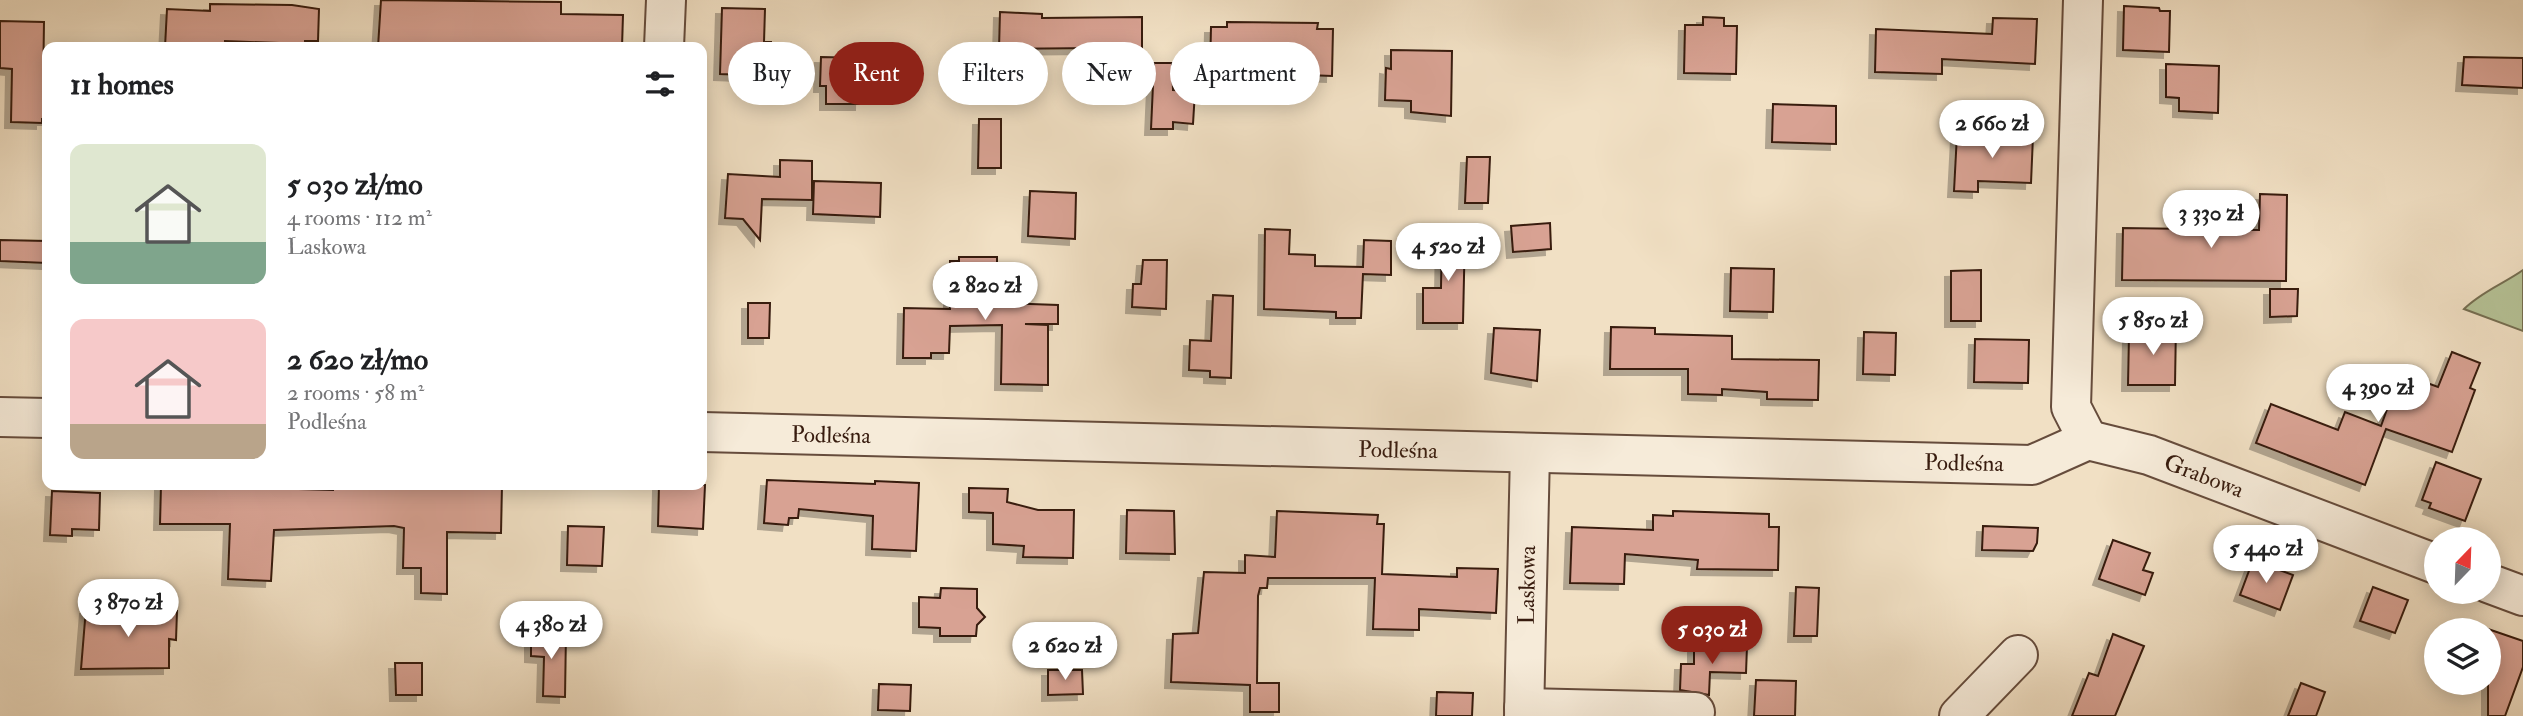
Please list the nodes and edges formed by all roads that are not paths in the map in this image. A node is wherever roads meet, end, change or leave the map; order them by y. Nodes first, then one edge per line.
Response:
1 (666, 0) edge
2 (2083, 0) edge
3 (664, 42) edge
4 (0, 417) edge
5 (42, 418) edge
6 (707, 432) edge
7 (2088, 440) junction
8 (1530, 453) junction
9 (2424, 559) edge
10 (2501, 588) edge
11 (2523, 596) edge
12 (2018, 655) dead end
13 (1524, 712) edge
14 (1695, 712) dead end
15 (1959, 716) edge

1 - 3 street
2 - 7 street
4 - 5 street
6 - 8 street, Podleśna
7 - 8 street, Podleśna
7 - 9 street, Grabowa
8 - 13 street, Laskowa
10 - 11 street
12 - 15 street
13 - 14 street

